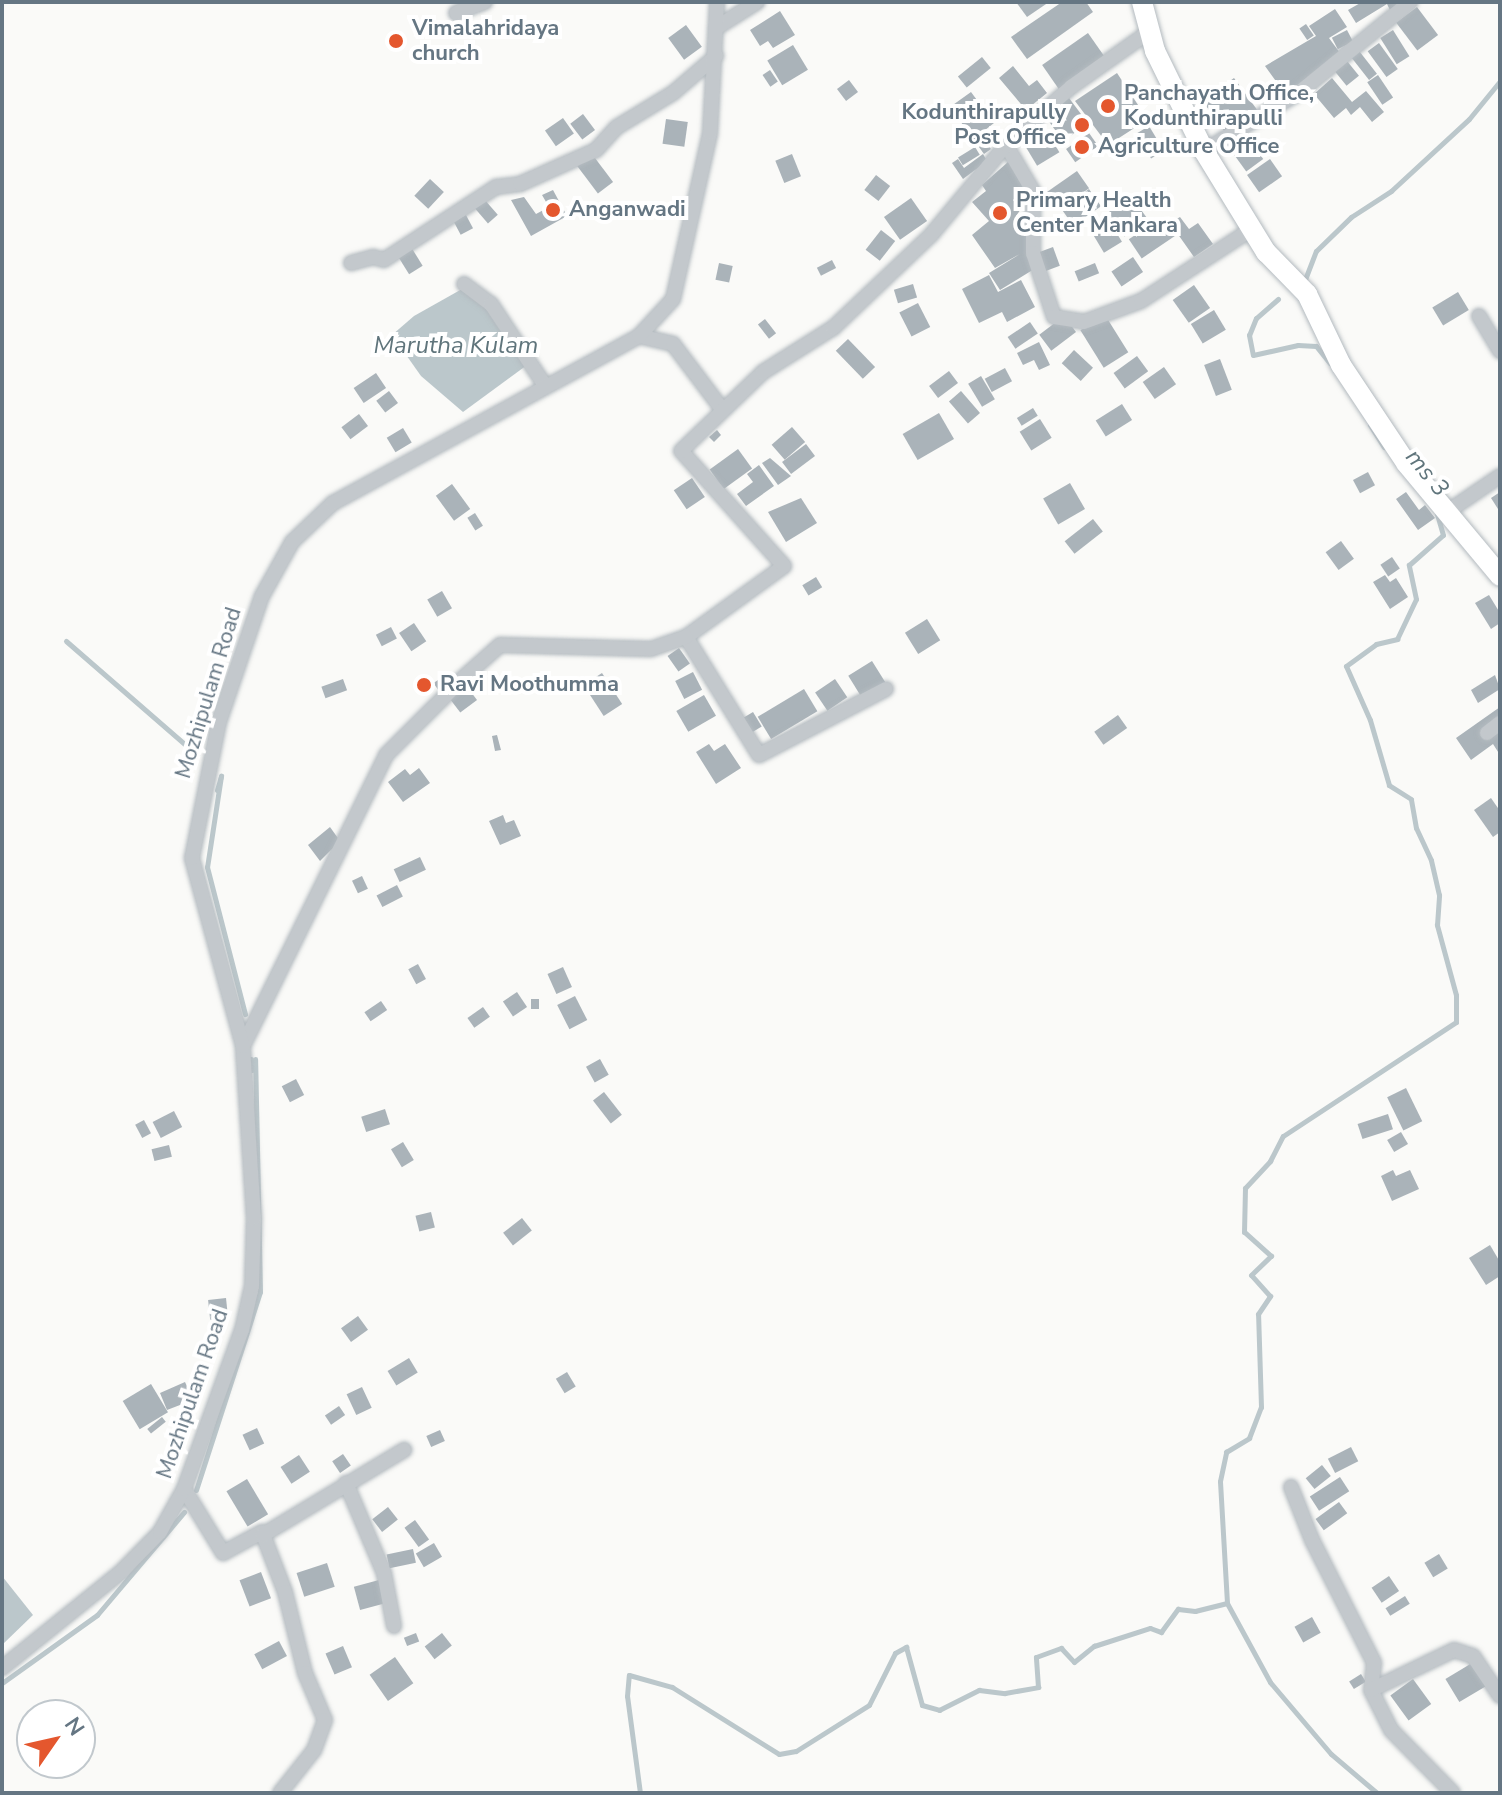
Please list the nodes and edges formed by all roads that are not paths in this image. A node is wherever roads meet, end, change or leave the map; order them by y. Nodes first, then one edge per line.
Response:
1 (485, 2) edge
2 (717, 2) edge
3 (757, 2) edge
4 (1142, 2) edge
5 (1410, 2) edge
6 (456, 13) dead end
7 (716, 28) junction
8 (1150, 31) junction
9 (716, 56) junction
10 (1006, 145) junction
11 (1204, 151) junction
12 (1252, 229) junction
13 (351, 263) dead end
14 (464, 284) dead end
15 (1479, 316) dead end
16 (639, 336) junction
17 (1500, 351) edge
18 (544, 384) junction
19 (722, 409) junction
20 (1500, 476) edge
21 (1447, 512) junction
22 (1500, 576) edge
23 (686, 637) junction
24 (886, 689) dead end
25 (1500, 723) edge
26 (1487, 733) dead end
27 (243, 1046) junction
28 (404, 1450) dead end
29 (346, 1483) junction
30 (1291, 1487) dead end
31 (184, 1489) junction
32 (263, 1535) junction
33 (394, 1626) dead end
34 (2, 1668) edge
35 (1371, 1690) junction
36 (1500, 1696) edge
37 (280, 1793) edge
38 (1453, 1793) edge

1 - 6 street
2 - 7 street, Mozhipulam Road
3 - 7 street
4 - 8 main road
5 - 11 street
7 - 9 street, Mozhipulam Road
8 - 10 street
8 - 11 main road
9 - 13 street
9 - 16 street, Mozhipulam Road
10 - 12 street
10 - 19 street
11 - 12 main road
12 - 21 main road
14 - 18 street
15 - 17 street
16 - 18 street, Mozhipulam Road
16 - 19 street
18 - 27 street, Mozhipulam Road
19 - 23 street
20 - 21 street
21 - 22 main road
23 - 24 street
23 - 27 street
25 - 26 street
27 - 31 street, Mozhipulam Road
28 - 29 street
29 - 32 street
29 - 33 street
30 - 35 street
31 - 32 street
31 - 34 street, Mozhipulam Road
32 - 37 street
35 - 36 street
35 - 38 street

